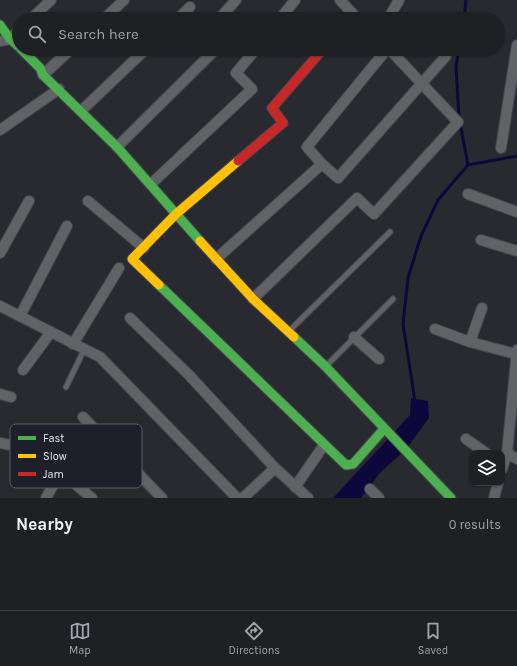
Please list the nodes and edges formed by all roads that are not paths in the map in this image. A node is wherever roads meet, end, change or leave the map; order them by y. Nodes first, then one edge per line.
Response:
1 (51, 0) edge
2 (124, 0) edge
3 (236, 0) edge
4 (295, 0) edge
5 (339, 0) edge
6 (399, 0) edge
7 (190, 7) dead end
8 (38, 12) edge
9 (111, 12) edge
10 (185, 12) edge
11 (225, 12) edge
12 (286, 12) edge
13 (349, 12) edge
14 (392, 12) edge
15 (0, 25) edge
16 (10, 42) edge
17 (517, 45) edge
18 (21, 56) edge
19 (28, 56) edge
20 (63, 56) edge
21 (139, 56) edge
22 (209, 56) edge
23 (250, 56) edge
24 (316, 56) edge
25 (382, 56) edge
26 (395, 56) edge
27 (446, 56) dead end
28 (42, 73) junction
29 (421, 83) junction
30 (59, 89) junction
31 (81, 111) junction
32 (0, 130) edge
33 (117, 147) junction
34 (500, 148) dead end
35 (322, 164) junction
36 (151, 184) junction
37 (468, 194) dead end
38 (29, 200) dead end
39 (88, 201) dead end
40 (517, 212) edge
41 (176, 214) junction
42 (67, 226) dead end
43 (390, 232) dead end
44 (481, 240) dead end
45 (144, 248) junction
46 (517, 251) edge
47 (0, 254) edge
48 (216, 259) junction
49 (119, 268) dead end
50 (393, 298) dead end
51 (253, 299) junction
52 (0, 306) edge
53 (482, 308) dead end
54 (20, 316) junction
55 (130, 318) dead end
56 (435, 329) dead end
57 (289, 331) junction
58 (50, 332) junction
59 (354, 337) junction
60 (470, 342) junction
61 (73, 344) junction
62 (84, 350) junction
63 (517, 352) edge
64 (379, 359) dead end
65 (325, 366) junction
66 (23, 370) dead end
67 (66, 387) dead end
68 (0, 394) edge
69 (11, 397) dead end
70 (83, 417) dead end
71 (90, 424) edge
72 (386, 432) junction
73 (466, 439) dead end
74 (0, 443) edge
75 (10, 445) edge
76 (324, 445) junction
77 (482, 450) edge
78 (507, 452) junction
79 (505, 458) edge
80 (517, 459) edge
81 (275, 468) junction
82 (142, 477) edge
83 (497, 486) edge
84 (295, 487) junction
85 (52, 488) edge
86 (80, 488) edge
87 (370, 489) dead end
88 (46, 498) edge
89 (92, 498) edge
90 (162, 498) edge
91 (237, 498) edge
92 (243, 498) edge
93 (308, 498) edge
94 (379, 498) edge
95 (451, 498) edge
96 (494, 498) edge

1 - 8 street
2 - 9 street
3 - 11 street
4 - 12 street
5 - 13 street
6 - 14 street
7 - 10 street
15 - 16 street
17 - 34 street
18 - 28 street
19 - 28 street
20 - 28 street
21 - 31 street
22 - 33 street
23 - 36 street
24 - 41 street
25 - 35 street
26 - 29 street
27 - 29 street
28 - 30 street
29 - 35 street
29 - 51 street
30 - 31 street
30 - 32 street
31 - 33 street
33 - 36 street
35 - 48 street
36 - 41 street
37 - 40 street
38 - 47 street
39 - 45 street
41 - 45 street
41 - 48 street
42 - 54 street
43 - 57 lane
44 - 46 street
45 - 76 street
48 - 51 street
49 - 61 street
50 - 59 lane
51 - 57 street
52 - 54 street
53 - 60 street
54 - 58 street
55 - 81 street
56 - 60 street
57 - 65 street
58 - 61 street
58 - 66 street
59 - 64 street
59 - 65 lane
60 - 63 street
61 - 62 street
62 - 67 lane
62 - 91 street
63 - 78 street
65 - 72 street
68 - 69 street
70 - 71 street
72 - 76 street
72 - 95 street
73 - 77 street
74 - 75 street
76 - 84 street
78 - 79 street
78 - 80 street
81 - 84 street
81 - 92 street
82 - 90 street
83 - 96 street
84 - 93 street
85 - 88 street
86 - 89 street
87 - 94 street

